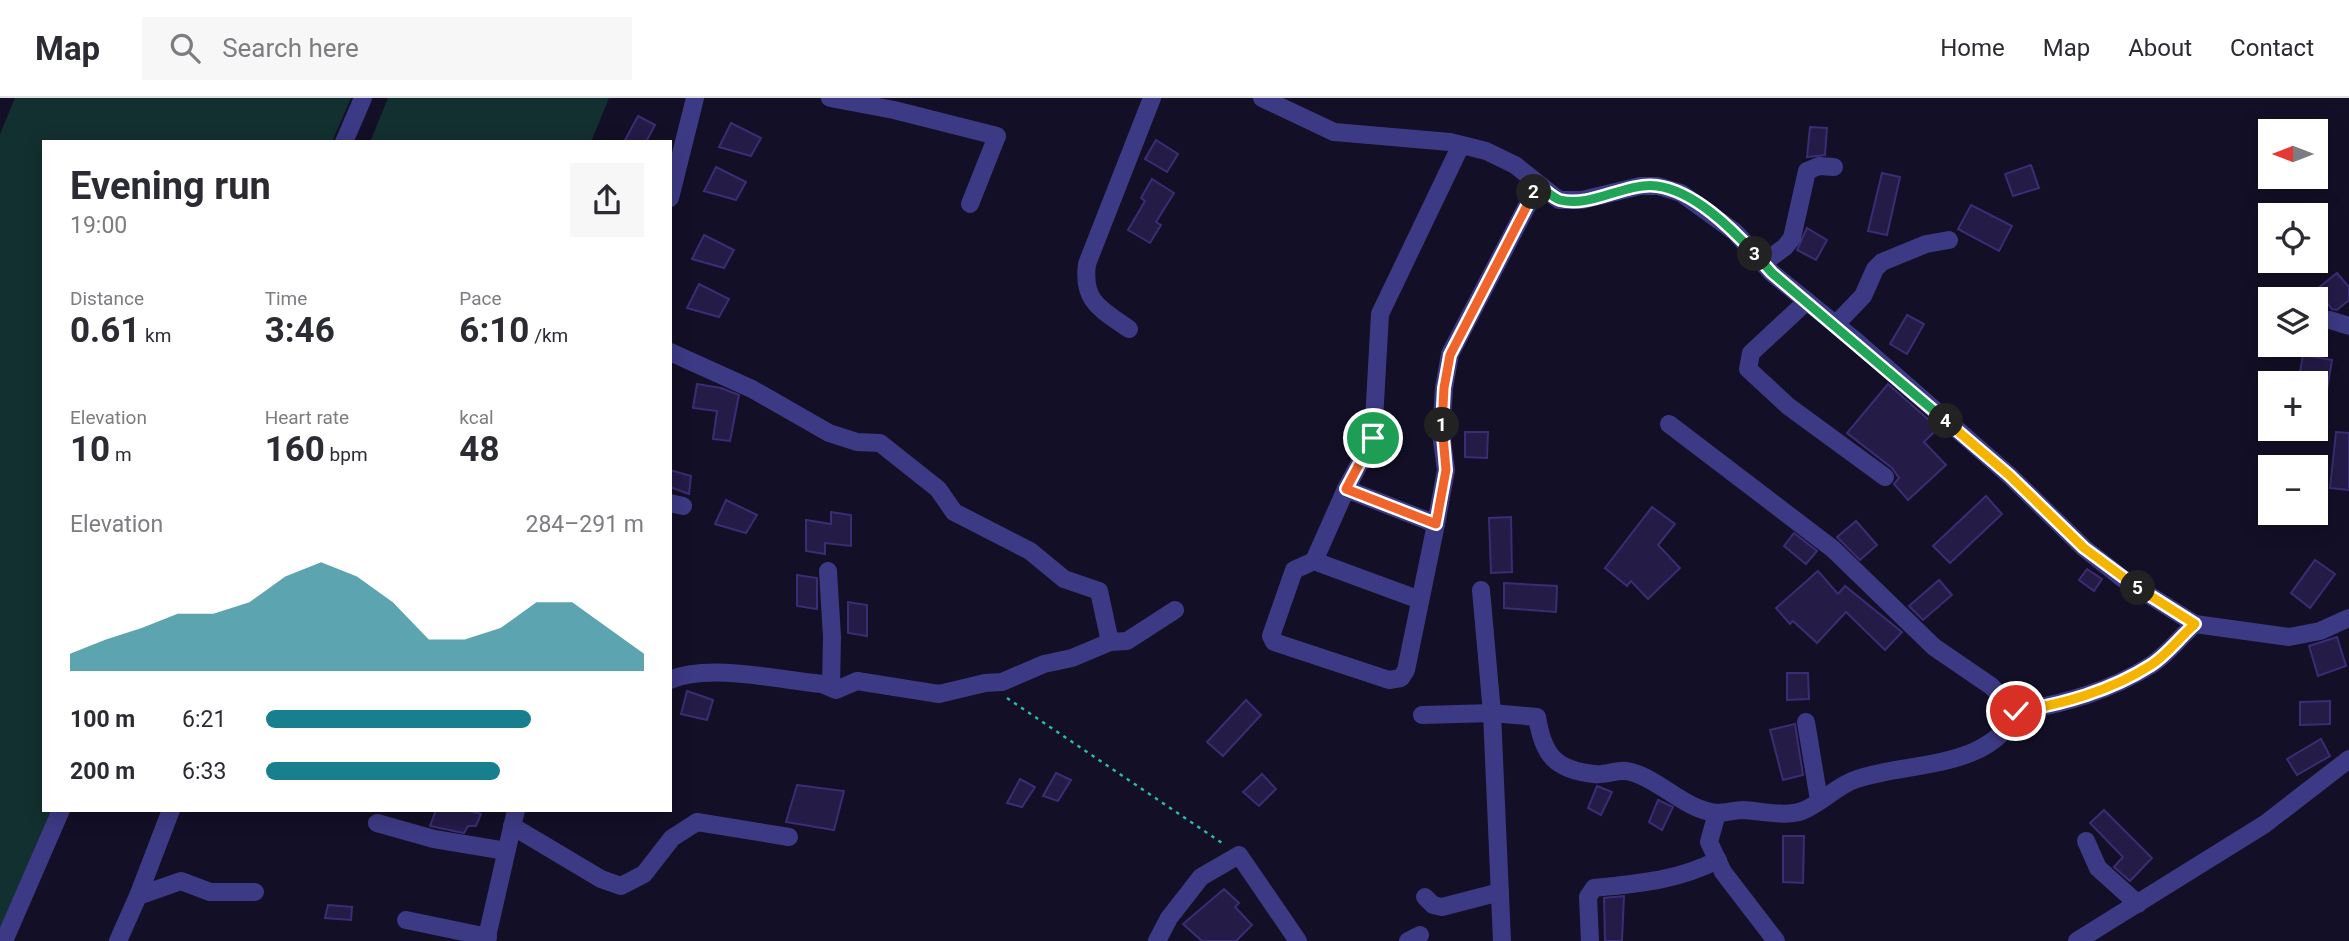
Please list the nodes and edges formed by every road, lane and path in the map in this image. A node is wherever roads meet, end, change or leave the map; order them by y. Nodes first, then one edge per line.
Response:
1 (363, 98) edge
2 (695, 98) edge
3 (831, 98) edge
4 (1152, 98) edge
5 (1262, 98) edge
6 (895, 104) edge
7 (345, 140) edge
8 (1461, 145) junction
9 (1834, 167) dead end
10 (1538, 185) junction
11 (672, 190) edge
12 (971, 204) dead end
13 (1949, 240) dead end
14 (1763, 263) junction
15 (1807, 301) junction
16 (2330, 320) dead end
17 (1836, 324) junction
18 (2349, 326) edge
19 (1129, 329) dead end
20 (672, 353) edge
21 (1669, 424) dead end
22 (1885, 477) dead end
23 (1346, 489) junction
24 (1436, 524) junction
25 (1314, 561) junction
26 (828, 570) dead end
27 (1481, 590) dead end
28 (1420, 600) junction
29 (1175, 610) dead end
30 (2349, 618) edge
31 (2195, 624) junction
32 (1110, 642) junction
33 (672, 679) edge
34 (985, 683) junction
35 (831, 687) junction
36 (2016, 711) junction
37 (1492, 713) junction
38 (1422, 715) dead end
39 (1806, 722) dead end
40 (2349, 759) edge
41 (1819, 800) junction
42 (60, 812) edge
43 (170, 812) edge
44 (1717, 813) junction
45 (514, 818) edge
46 (377, 823) dead end
47 (789, 837) dead end
48 (2086, 841) dead end
49 (506, 850) junction
50 (1239, 855) junction
51 (1718, 860) junction
52 (255, 892) dead end
53 (1500, 892) junction
54 (138, 896) junction
55 (1425, 897) dead end
56 (2138, 904) junction
57 (406, 920) dead end
58 (487, 939) edge
59 (4, 941) edge
60 (118, 941) edge
61 (1157, 941) edge
62 (1298, 941) edge
63 (1502, 941) edge
64 (1590, 941) edge
65 (1776, 941) edge
66 (2077, 941) edge

1 - 7 street
2 - 11 street
3 - 6 street
4 - 19 street
5 - 8 street
6 - 12 street
8 - 10 street
8 - 23 street
9 - 14 street
10 - 14 street
10 - 24 street
13 - 17 street
14 - 15 street
15 - 17 street
15 - 22 street
16 - 18 street
17 - 31 street
20 - 32 street
21 - 36 street
23 - 24 street
23 - 25 street
24 - 28 street
25 - 28 street
25 - 28 street
26 - 35 street
27 - 37 street
29 - 32 street
30 - 31 street
31 - 36 street
32 - 34 street
33 - 35 street
34 - 35 street
34 - 50 path
36 - 41 street
37 - 38 street
37 - 44 street
37 - 53 street
39 - 41 street
40 - 56 street
41 - 44 street
42 - 59 street
43 - 54 street
44 - 51 street
45 - 47 street
45 - 49 street
46 - 49 street
48 - 56 street
49 - 58 street
50 - 61 street
50 - 62 street
51 - 64 street
51 - 65 street
52 - 54 street
53 - 55 street
53 - 63 street
54 - 60 street
56 - 66 street
57 - 58 street

